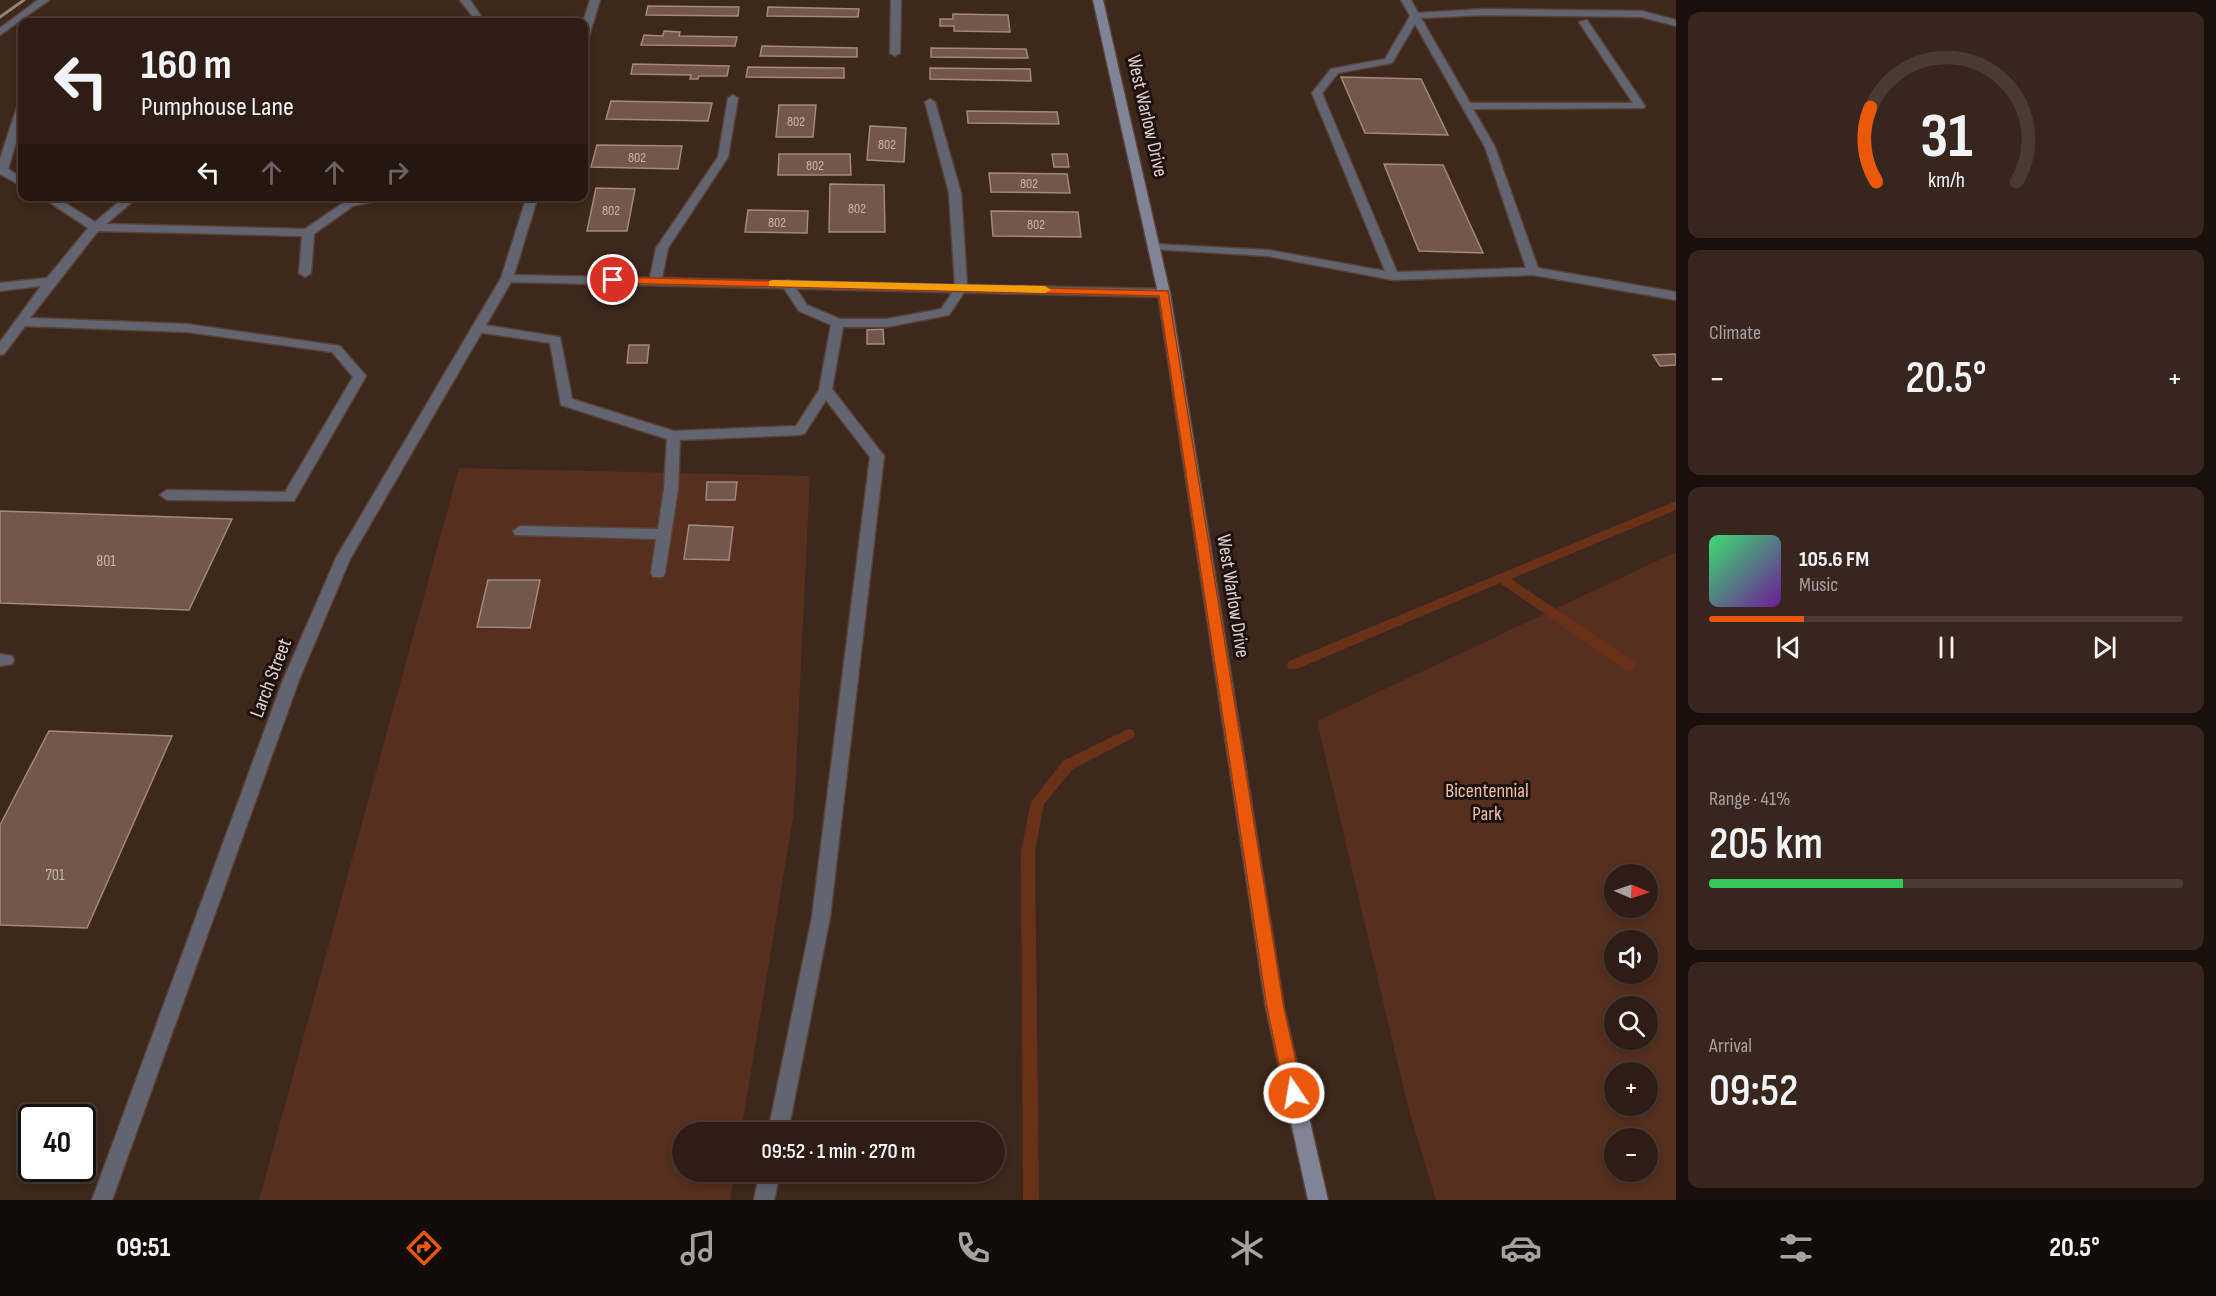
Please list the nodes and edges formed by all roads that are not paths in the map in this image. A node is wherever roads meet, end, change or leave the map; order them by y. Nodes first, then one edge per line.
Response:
1 (44, 0) edge
2 (465, 0) edge
3 (595, 0) edge
4 (896, 0) edge
5 (1098, 0) edge
6 (1406, 0) edge
7 (1416, 16) junction
8 (19, 18) edge
9 (478, 18) edge
10 (18, 19) edge
11 (1584, 22) dead end
12 (588, 23) edge
13 (1676, 23) edge
14 (0, 32) edge
15 (895, 53) dead end
16 (733, 98) dead end
17 (930, 102) dead end
18 (1466, 106) junction
19 (18, 119) edge
20 (1, 171) edge
21 (18, 181) edge
22 (53, 201) edge
23 (128, 201) edge
24 (362, 201) edge
25 (531, 201) edge
26 (95, 227) junction
27 (308, 233) junction
28 (1155, 247) junction
29 (1533, 271) junction
30 (305, 273) dead end
31 (1393, 276) junction
32 (507, 278) junction
33 (51, 281) junction
34 (655, 281) junction
35 (787, 284) junction
36 (0, 286) edge
37 (961, 288) junction
38 (1164, 293) junction
39 (1676, 296) edge
40 (21, 322) junction
41 (838, 323) junction
42 (478, 328) junction
43 (0, 351) edge
44 (825, 390) junction
45 (674, 436) junction
46 (166, 495) dead end
47 (520, 531) dead end
48 (665, 534) junction
49 (658, 573) dead end
50 (780, 1122) edge
51 (768, 1182) edge
52 (102, 1200) edge
53 (764, 1200) edge
54 (1318, 1200) edge

1 - 8 street
2 - 9 street
3 - 12 street
4 - 15 street
5 - 28 street, West Warlow Drive
6 - 7 street
7 - 13 street
7 - 18 street
7 - 31 street
10 - 14 street
11 - 18 street
16 - 34 street
17 - 37 street
18 - 29 street
19 - 20 street
20 - 21 street
22 - 26 street
23 - 26 street
24 - 27 street
25 - 32 street, Larch Street
26 - 27 street
26 - 33 street
27 - 30 street
28 - 31 street
28 - 38 street, West Warlow Drive
29 - 31 street
29 - 39 street
32 - 34 street
32 - 42 street, Larch Street
33 - 36 street
33 - 40 street
34 - 35 street
35 - 37 street
35 - 41 street
37 - 38 street
37 - 41 street
38 - 54 street, West Warlow Drive
40 - 43 street
40 - 46 street
41 - 44 street
42 - 45 street
42 - 52 street, Larch Street
44 - 45 street
44 - 50 street
45 - 48 street
47 - 48 street
48 - 49 street
51 - 53 street

